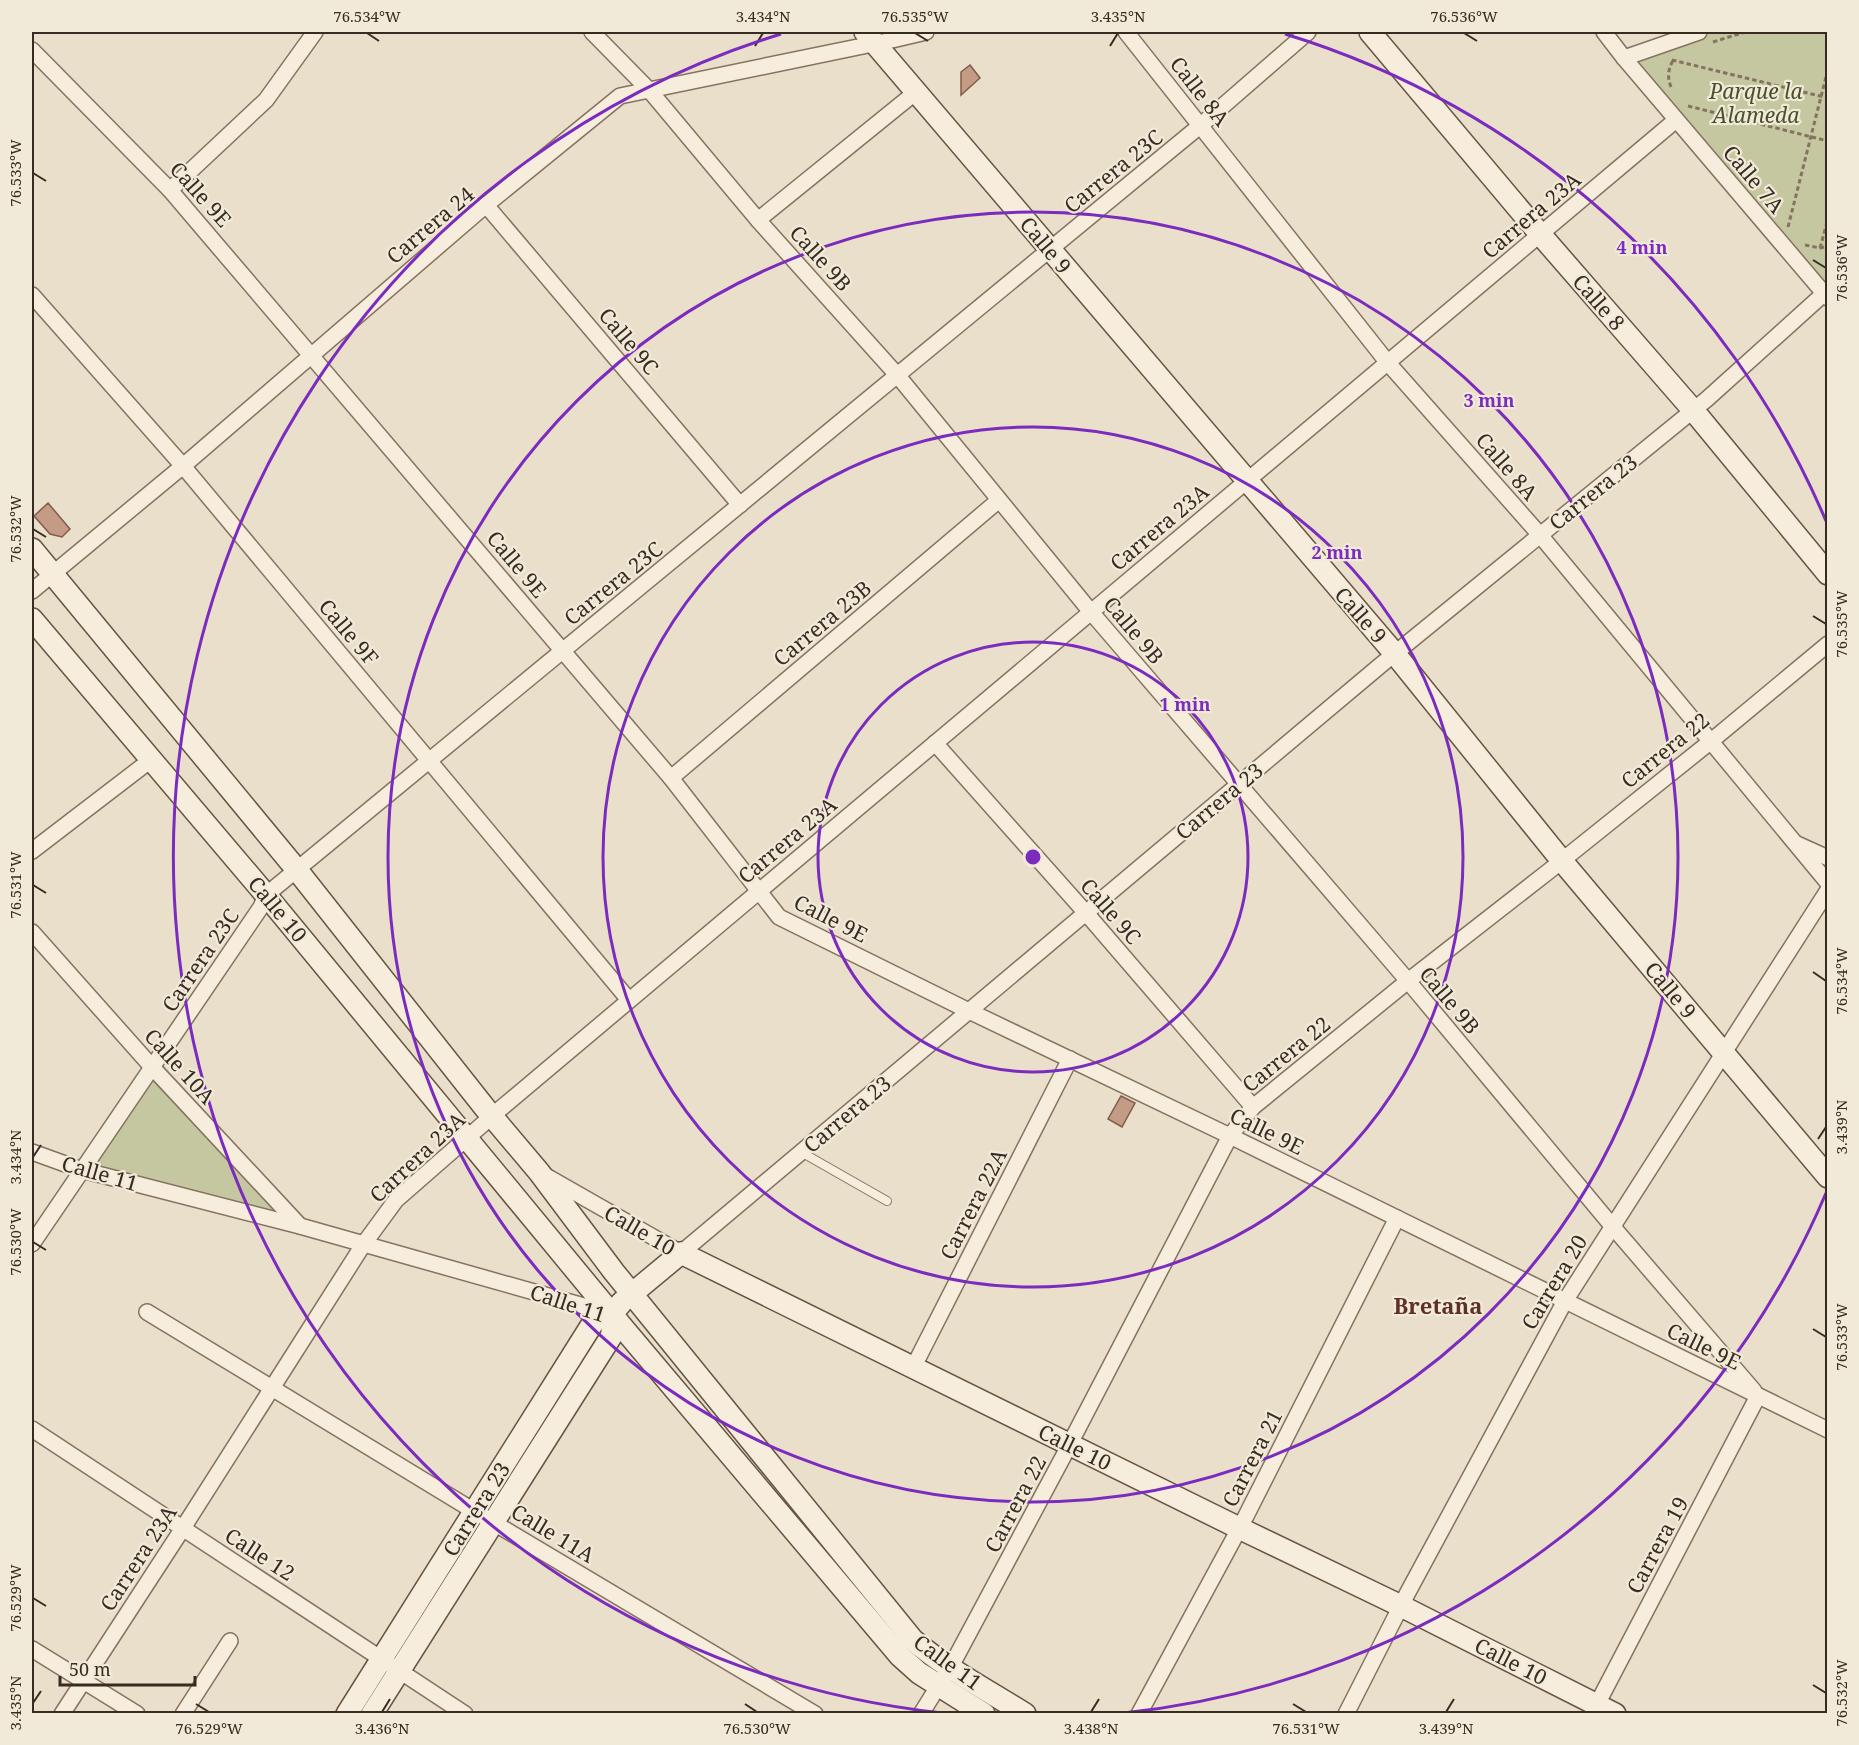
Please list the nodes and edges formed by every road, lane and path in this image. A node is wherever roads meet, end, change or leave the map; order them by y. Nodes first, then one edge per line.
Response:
1 (315, 32) edge
2 (592, 32) edge
3 (926, 32) edge
4 (1126, 32) edge
5 (1308, 32) edge
6 (1370, 32) edge
7 (1604, 32) edge
8 (1745, 32) edge
9 (870, 37) edge
10 (1701, 38) edge
11 (32, 50) edge
12 (1639, 52) junction
13 (1678, 56) dead end
14 (1624, 58) junction
15 (1673, 60) junction
16 (1827, 69) edge
17 (650, 91) junction
18 (916, 92) junction
19 (1675, 92) dead end
20 (1821, 97) junction
21 (1827, 98) edge
22 (1693, 115) dead end
23 (1676, 120) junction
24 (1201, 125) junction
25 (1811, 136) junction
26 (1827, 141) edge
27 (170, 189) junction
28 (486, 205) junction
29 (1827, 219) edge
30 (758, 220) junction
31 (1780, 220) dead end
32 (1788, 228) junction
33 (1540, 234) junction
34 (1793, 234) dead end
35 (1799, 240) dead end
36 (1827, 246) edge
37 (1820, 248) junction
38 (1050, 250) junction
39 (1826, 294) edge
40 (32, 295) edge
41 (312, 354) junction
42 (1388, 363) junction
43 (897, 376) junction
44 (1693, 410) junction
45 (183, 466) junction
46 (1246, 482) junction
47 (999, 500) junction
48 (741, 505) junction
49 (1540, 535) junction
50 (32, 549) edge
51 (52, 574) junction
52 (1827, 574) edge
53 (32, 591) edge
54 (1092, 612) junction
55 (32, 619) edge
56 (1827, 644) edge
57 (563, 651) junction
58 (1395, 654) junction
59 (1710, 742) junction
60 (935, 743) junction
61 (152, 759) junction
62 (430, 760) junction
63 (671, 778) junction
64 (1238, 785) junction
65 (1792, 842) junction
66 (32, 852) edge
67 (1827, 858) edge
68 (1562, 861) junction
69 (297, 870) junction
70 (1827, 883) edge
71 (1827, 890) edge
72 (758, 892) junction
73 (267, 895) junction
74 (1086, 913) junction
75 (32, 932) edge
76 (1408, 981) junction
77 (629, 1000) junction
78 (969, 1011) junction
79 (1724, 1053) junction
80 (1070, 1059) junction
81 (152, 1067) junction
82 (1253, 1107) junction
83 (492, 1116) junction
84 (1230, 1136) junction
85 (467, 1139) junction
86 (32, 1152) edge
87 (801, 1152) junction
88 (82, 1170) junction
89 (539, 1172) junction
90 (1827, 1177) edge
91 (887, 1201) dead end
92 (1397, 1218) junction
93 (300, 1226) junction
94 (1612, 1227) junction
95 (32, 1244) edge
96 (363, 1245) junction
97 (681, 1253) junction
98 (631, 1293) junction
99 (1565, 1301) junction
100 (147, 1312) dead end
101 (612, 1314) junction
102 (913, 1368) junction
103 (273, 1388) junction
104 (1758, 1396) junction
105 (32, 1428) edge
106 (1827, 1430) edge
107 (1070, 1444) junction
108 (474, 1511) junction
109 (493, 1522) junction
110 (183, 1528) junction
111 (1239, 1528) junction
112 (1401, 1606) junction
113 (230, 1641) dead end
114 (32, 1649) edge
115 (381, 1659) junction
116 (400, 1671) junction
117 (944, 1677) junction
118 (83, 1681) junction
119 (1601, 1710) edge
120 (62, 1713) edge
121 (137, 1713) edge
122 (183, 1713) edge
123 (347, 1713) edge
124 (372, 1713) edge
125 (465, 1713) edge
126 (815, 1713) edge
127 (921, 1713) edge
128 (984, 1713) edge
129 (1025, 1713) edge
130 (1139, 1713) edge
131 (1346, 1713) edge

1 - 27 street
2 - 17 street, Calle 9B
3 - 9 street, Carrera 24
4 - 24 street, Calle 8A
5 - 24 street, Carrera 23C
6 - 33 street, Calle 8
7 - 14 street, Calle 7A
8 - 10 path
9 - 17 street, Carrera 24
9 - 18 street, Calle 9
10 - 12 street
11 - 27 street, Calle 9E
12 - 14 street
12 - 15 path
13 - 15 path
14 - 23 street, Calle 7A
15 - 19 path
15 - 20 path
16 - 20 path
17 - 28 street, Carrera 24
17 - 30 street, Calle 9B
18 - 30 street
18 - 38 street, Calle 9
20 - 21 path
20 - 25 path
22 - 25 path
23 - 33 street, Carrera 23A
23 - 39 street, Calle 7A
24 - 38 street, Carrera 23C
24 - 42 street, Calle 8A
25 - 26 path
25 - 32 path
27 - 41 street, Calle 9E
28 - 41 street, Carrera 24
28 - 48 street, Calle 9C
29 - 37 path
30 - 43 street, Calle 9B
31 - 32 path
32 - 34 path
33 - 42 street, Carrera 23A
33 - 44 street, Calle 8
35 - 37 path
36 - 37 path
38 - 43 street, Carrera 23C
38 - 46 street, Calle 9
39 - 44 street, Carrera 23
40 - 45 street, Calle 9F
41 - 45 street, Carrera 24
41 - 57 street, Calle 9E
42 - 46 street, Carrera 23A
42 - 49 street, Calle 8A
43 - 47 street, Calle 9B
43 - 48 street, Carrera 23C
44 - 49 street, Carrera 23
44 - 52 street, Calle 8
45 - 51 street, Carrera 24
45 - 62 street, Calle 9F
46 - 54 street, Carrera 23A
46 - 58 street, Calle 9
47 - 54 street, Calle 9B
47 - 63 street, Carrera 23B
48 - 57 street, Carrera 23C
49 - 58 street, Carrera 23
49 - 59 street, Calle 8A
50 - 51 street, Calle 10
51 - 53 street, Carrera 24
51 - 69 street, Calle 10
54 - 60 street, Carrera 23A
54 - 64 street, Calle 9B
55 - 61 street, Calle 10
56 - 59 street, Carrera 22
57 - 62 street, Carrera 23C
57 - 63 street, Calle 9E
58 - 64 street, Carrera 23
58 - 68 street, Calle 9
59 - 65 street, Calle 8A
59 - 68 street, Carrera 22
60 - 72 street, Carrera 23A
60 - 74 street, Calle 9C
61 - 66 street
61 - 73 street, Calle 10
62 - 69 street, Carrera 23C
62 - 77 street, Calle 9F
63 - 72 street, Calle 9E
64 - 74 street, Carrera 23
64 - 76 street, Calle 9B
65 - 67 street, Calle 8A
65 - 70 street, Calle 8A
68 - 76 street, Carrera 22
68 - 79 street, Calle 9
69 - 73 street, Carrera 23C
69 - 83 street, Calle 10
71 - 79 street, Carrera 20
72 - 77 street, Carrera 23A
72 - 78 street, Calle 9E
73 - 81 street, Carrera 23C
73 - 85 street, Calle 10
74 - 78 street, Carrera 23
74 - 82 street, Calle 9C
75 - 81 street, Calle 10A
76 - 82 street, Carrera 22
76 - 94 street, Calle 9B
77 - 83 street, Carrera 23A
78 - 80 street, Calle 9E
78 - 87 street, Carrera 23
79 - 90 street, Calle 9
79 - 94 street, Carrera 20
80 - 84 street, Calle 9E
80 - 102 street, Carrera 22A
81 - 88 street, Carrera 23C
81 - 93 street, Calle 10A
82 - 84 street, Carrera 22
83 - 85 street, Carrera 23A
83 - 89 street, Calle 10
84 - 92 street, Calle 9E
84 - 107 street, Carrera 22
85 - 96 street, Carrera 23A
85 - 101 street, Calle 10
86 - 88 street, Calle 11
87 - 91 lane
87 - 97 street, Carrera 23
88 - 93 street, Calle 11
88 - 95 street, Carrera 23C
89 - 97 street, Calle 10
89 - 98 street, Calle 10
92 - 99 street, Calle 9E
92 - 111 street, Carrera 21
93 - 96 street, Calle 11
94 - 99 street, Carrera 20
94 - 104 street, Calle 9B
96 - 101 street, Calle 11
96 - 103 street, Carrera 23A
97 - 98 street, Carrera 23
97 - 102 street, Calle 10
98 - 101 street, Carrera 23
98 - 117 street, Calle 11
99 - 104 street, Calle 9E
99 - 112 street, Carrera 20
100 - 103 street, Calle 11A
101 - 108 street, Carrera 23
101 - 109 street, Carrera 23
101 - 117 street, Calle 11
102 - 107 street, Calle 10
103 - 108 street, Calle 11A
103 - 110 street, Carrera 23A
104 - 106 street, Calle 9E
104 - 119 street, Carrera 19
105 - 110 street, Calle 12
107 - 111 street, Calle 10
107 - 117 street, Carrera 22
108 - 109 street, Calle 11A
108 - 115 street, Carrera 23
109 - 116 street, Carrera 23
109 - 126 street, Calle 11A
110 - 115 street, Calle 12
110 - 118 street, Carrera 23A
111 - 112 street, Calle 10
111 - 130 street, Carrera 21
112 - 119 street, Calle 10
112 - 131 street, Carrera 20
113 - 122 street
114 - 118 street
115 - 116 street, Calle 12
115 - 123 street, Carrera 23
116 - 124 street, Carrera 23
116 - 125 street, Calle 12
117 - 127 street, Carrera 22
117 - 128 street, Calle 11
117 - 129 street, Calle 11
118 - 120 street, Carrera 23A
118 - 121 street

